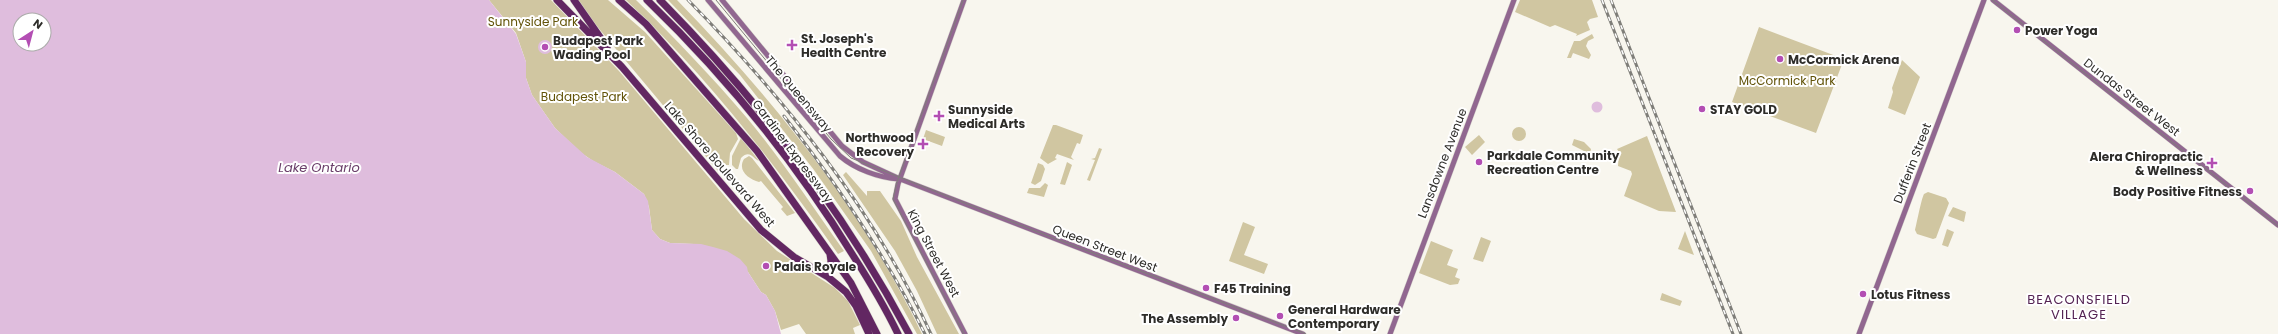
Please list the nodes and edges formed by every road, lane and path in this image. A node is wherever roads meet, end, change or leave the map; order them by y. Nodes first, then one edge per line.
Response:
1 (557, 0) edge
2 (574, 0) edge
3 (647, 0) edge
4 (660, 0) edge
5 (708, 0) edge
6 (722, 0) edge
7 (964, 0) edge
8 (1514, 0) edge
9 (1984, 0) edge
10 (1993, 0) edge
11 (622, 1) edge
12 (614, 58) junction
13 (900, 179) junction
14 (2278, 225) edge
15 (829, 250) junction
16 (814, 269) junction
17 (869, 334) edge
18 (877, 334) edge
19 (898, 334) edge
20 (909, 334) edge
21 (965, 334) edge
22 (1303, 334) edge
23 (1390, 334) edge
24 (1859, 334) edge

1 - 12 highway, Lake Shore Boulevard West
2 - 12 highway
3 - 19 highway, Gardiner Expressway
4 - 20 highway, Gardiner Expressway
5 - 13 main road, The Queensway
6 - 13 main road, The Queensway
7 - 13 main road, King Street West
8 - 23 main road, Lansdowne Avenue
9 - 24 main road, Dufferin Street
10 - 14 main road, Dundas Street West
11 - 15 highway
12 - 16 highway, Lake Shore Boulevard West
13 - 21 main road, King Street West
13 - 22 main road, Queen Street West
15 - 16 highway
15 - 18 highway
16 - 17 highway, Lake Shore Boulevard West

